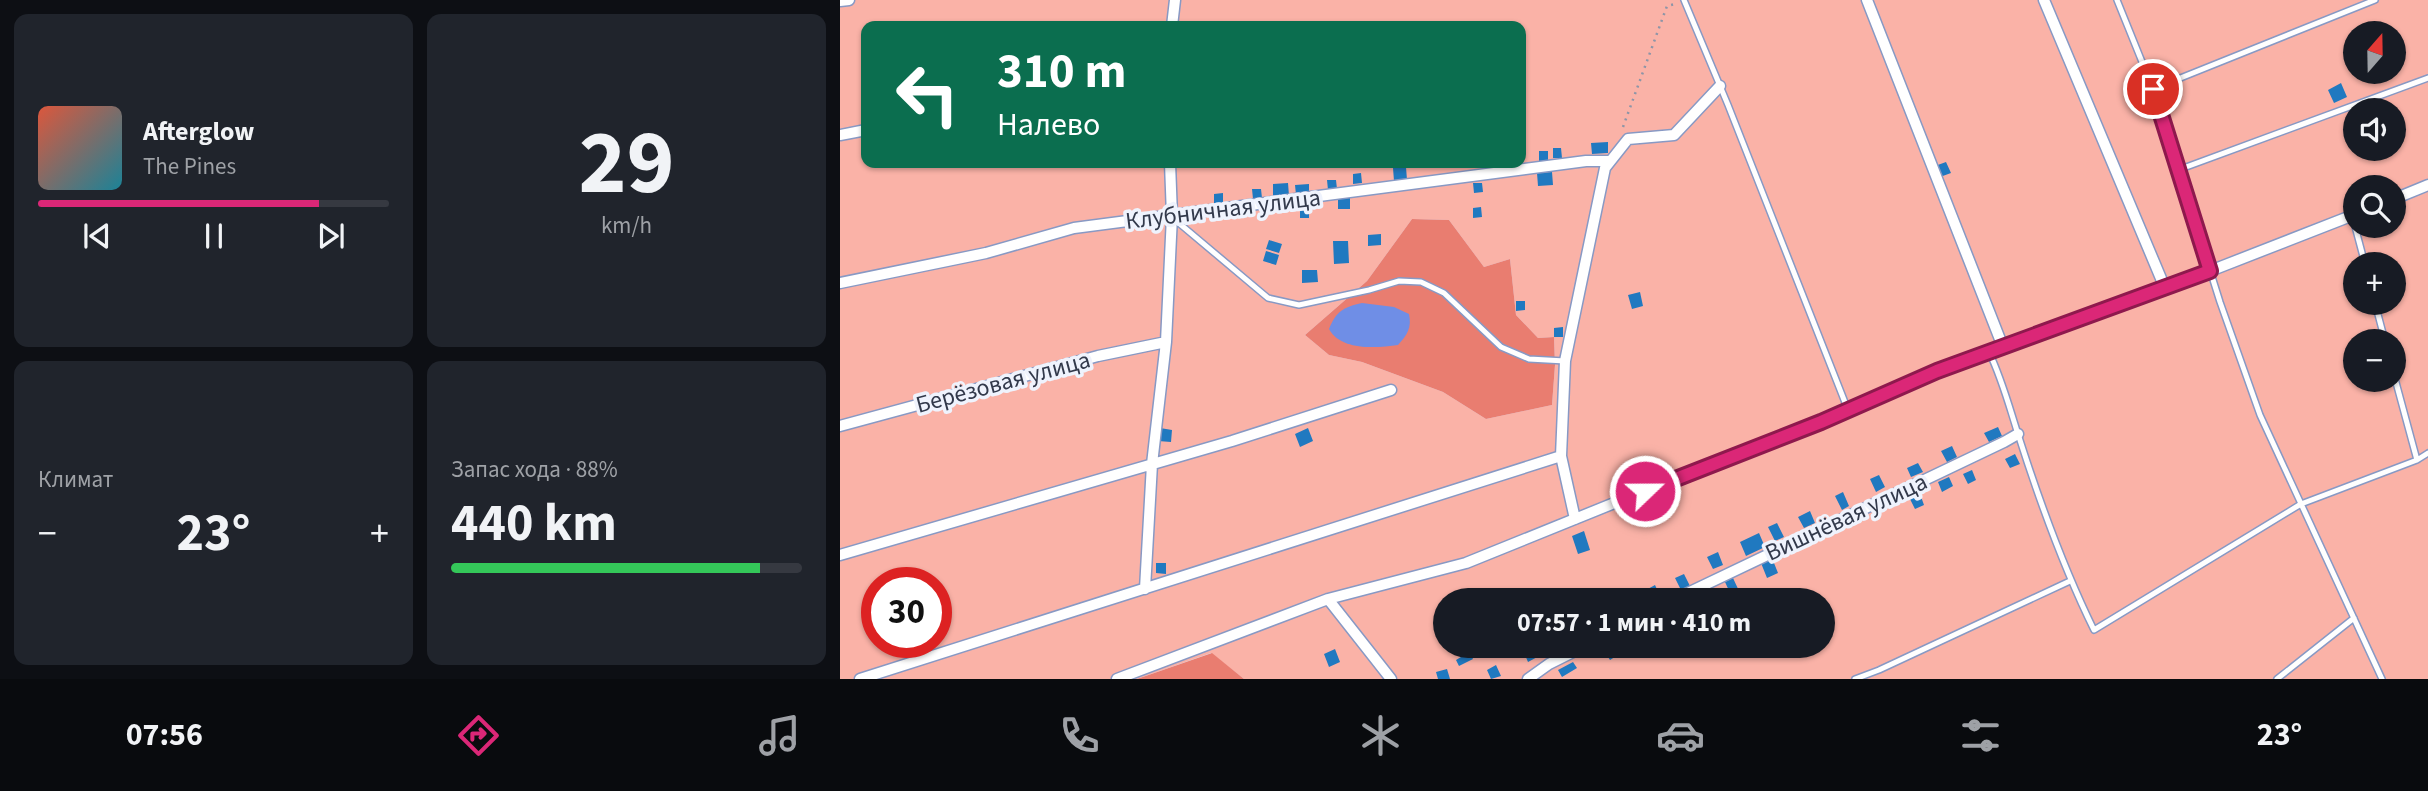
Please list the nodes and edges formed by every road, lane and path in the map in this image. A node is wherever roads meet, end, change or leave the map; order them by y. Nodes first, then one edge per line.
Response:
1 (849, 0) edge
2 (1175, 0) edge
3 (1867, 0) edge
4 (2044, 0) edge
5 (2117, 0) edge
6 (2373, 0) edge
7 (840, 1) edge
8 (1684, 1) edge
9 (1173, 21) edge
10 (2428, 78) edge
11 (1720, 86) junction
12 (2153, 89) junction
13 (861, 132) edge
14 (840, 135) edge
15 (1622, 148) junction
16 (1611, 161) junction
17 (1170, 168) edge
18 (2178, 170) junction
19 (2428, 185) edge
20 (2406, 194) edge
21 (1172, 216) junction
22 (2343, 219) edge
23 (2210, 271) junction
24 (840, 283) edge
25 (2165, 288) junction
26 (1166, 342) junction
27 (2003, 347) junction
28 (1989, 352) junction
29 (1565, 361) junction
30 (1391, 390) dead end
31 (2399, 392) edge
32 (1848, 411) junction
33 (840, 426) edge
34 (2018, 433) junction
35 (2428, 453) edge
36 (1561, 456) junction
37 (2417, 460) junction
38 (1153, 464) junction
39 (2301, 504) junction
40 (1575, 519) junction
41 (840, 555) edge
42 (2070, 581) junction
43 (1698, 588) edge
44 (1145, 590) junction
45 (1328, 599) junction
46 (2354, 618) junction
47 (1561, 658) edge
48 (860, 679) edge
49 (1117, 679) edge
50 (1391, 679) edge
51 (1528, 679) edge
52 (1855, 679) edge
53 (2277, 679) edge
54 (2382, 679) edge

1 - 7 street
2 - 9 street
3 - 27 street
4 - 25 street
5 - 12 lane
6 - 12 lane
8 - 11 lane
8 - 15 path
10 - 18 lane
11 - 15 street
11 - 32 lane
12 - 18 lane
13 - 14 street
15 - 16 street
16 - 21 street, Клубничная улица
16 - 29 street
17 - 21 street
18 - 23 lane
19 - 20 street
21 - 24 street, Клубничная улица
21 - 26 street
21 - 29 lane
22 - 23 street
23 - 25 street
23 - 39 lane
25 - 27 street
26 - 33 street, Берёзовая улица
26 - 38 street
27 - 28 street
28 - 32 street
28 - 34 lane
29 - 36 street
30 - 38 street
31 - 37 lane
32 - 40 street
34 - 42 lane
34 - 43 street, Вишнёвая улица
35 - 37 lane
36 - 40 street
36 - 44 street
37 - 39 lane
38 - 41 street
38 - 44 street
39 - 42 lane
39 - 46 lane
40 - 45 street
42 - 52 lane
44 - 48 street
45 - 49 street
45 - 50 street
46 - 53 lane
46 - 54 lane
47 - 51 street

